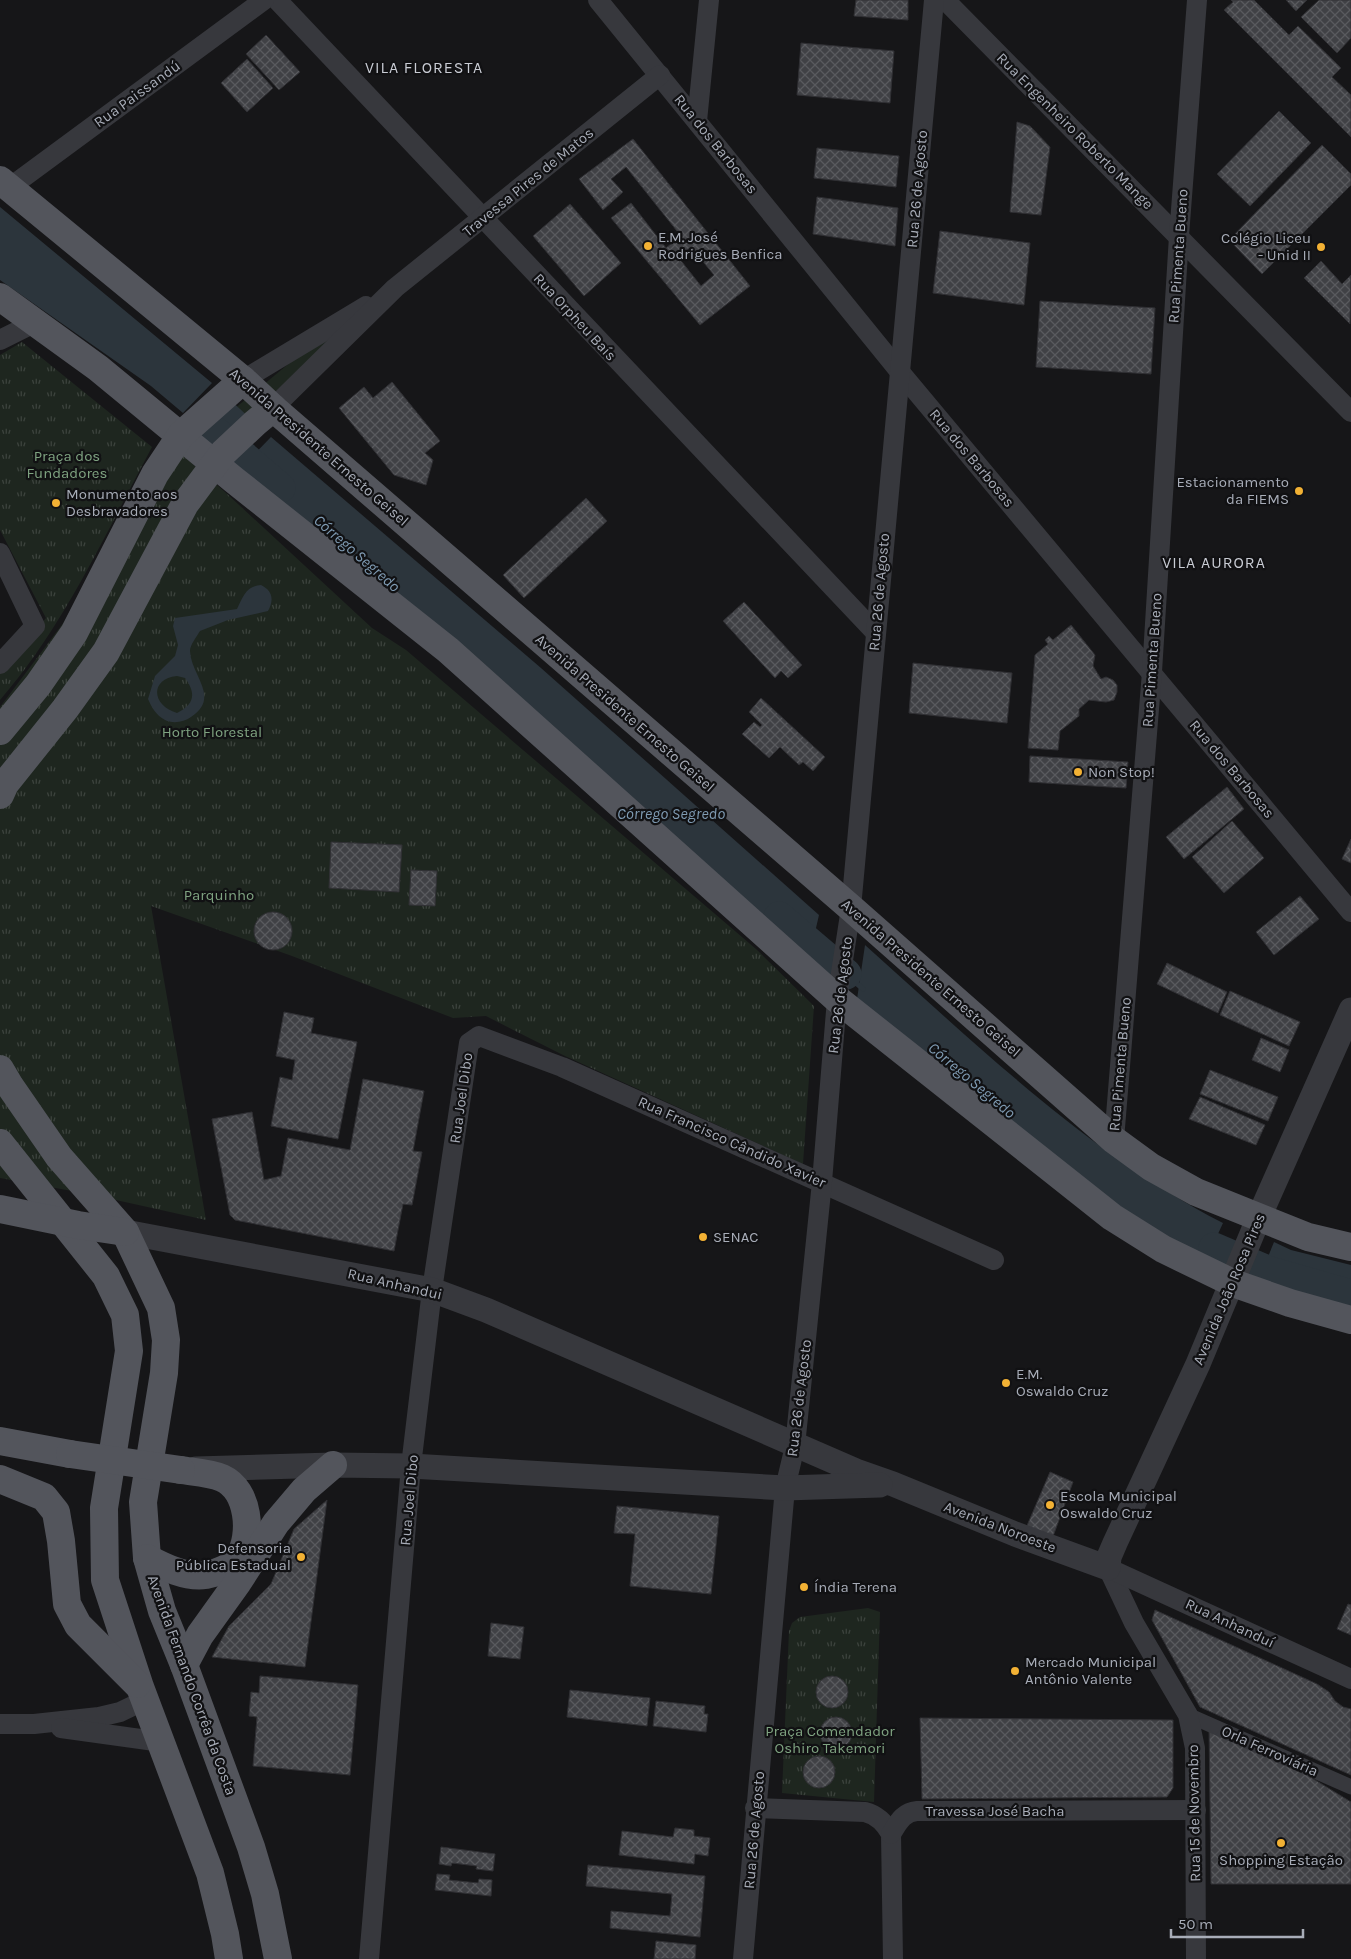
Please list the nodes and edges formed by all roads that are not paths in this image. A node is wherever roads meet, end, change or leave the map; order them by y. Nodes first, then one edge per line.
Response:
1 (264, 0) edge
2 (277, 0) edge
3 (598, 0) edge
4 (709, 0) edge
5 (934, 0) edge
6 (945, 0) edge
7 (1197, 0) edge
8 (660, 75) junction
9 (697, 121) junction
10 (5, 184) edge
11 (483, 219) junction
12 (1179, 236) junction
13 (395, 288) junction
14 (0, 297) edge
15 (34, 323) junction
16 (0, 340) edge
17 (900, 372) junction
18 (234, 387) junction
19 (1351, 412) edge
20 (264, 416) junction
21 (187, 430) junction
22 (218, 458) junction
23 (0, 553) edge
24 (875, 632) junction
25 (0, 664) edge
26 (1152, 672) junction
27 (3, 724) edge
28 (0, 795) edge
29 (1351, 912) edge
30 (849, 921) junction
31 (838, 993) junction
32 (1351, 1010) edge
33 (469, 1043) joint
34 (0, 1069) edge
35 (1114, 1140) junction
36 (0, 1143) edge
37 (822, 1182) junction
38 (0, 1209) edge
39 (61, 1221) junction
40 (1256, 1225) junction
41 (125, 1232) junction
42 (1351, 1247) edge
43 (994, 1260) dead end
44 (1235, 1277) junction
45 (432, 1290) junction
46 (1351, 1320) edge
47 (0, 1440) edge
48 (796, 1446) junction
49 (333, 1465) junction
50 (411, 1466) junction
51 (181, 1470) junction
52 (0, 1479) edge
53 (893, 1484) junction
54 (785, 1488) junction
55 (147, 1558) junction
56 (1108, 1568) junction
57 (184, 1665) junction
58 (1351, 1679) edge
59 (143, 1694) junction
60 (1188, 1715) junction
61 (0, 1724) edge
62 (34, 1724) junction
63 (162, 1742) junction
64 (1351, 1787) edge
65 (755, 1808) junction
66 (1196, 1810) junction
67 (891, 1834) junction
68 (229, 1959) edge
69 (278, 1959) edge
70 (369, 1959) edge
71 (743, 1959) edge
72 (892, 1959) edge
73 (1196, 1959) edge

1 - 10 street, Rua Paissandú
2 - 11 street, Rua Orpheu Baís
3 - 8 street, Rua dos Barbosas
4 - 9 street
5 - 17 street, Rua 26 de Agosto
6 - 12 street, Rua Engenheiro Roberto Mange
7 - 12 street, Rua Pimenta Bueno
8 - 9 street, Rua dos Barbosas
8 - 11 street, Travessa Pires de Matos
9 - 17 street, Rua dos Barbosas
10 - 18 main road, Avenida Presidente Ernesto Geisel
11 - 13 street, Travessa Pires de Matos
11 - 24 street, Rua Orpheu Baís
12 - 19 street, Rua Engenheiro Roberto Mange
12 - 26 street, Rua Pimenta Bueno
13 - 18 street, Travessa Pires de Matos
13 - 20 street, Travessa Pires de Matos
14 - 15 main road
15 - 16 street
15 - 21 main road
17 - 24 street, Rua 26 de Agosto
17 - 26 street, Rua dos Barbosas
18 - 20 main road, Avenida Presidente Ernesto Geisel
18 - 21 main road
20 - 22 main road
20 - 30 main road, Avenida Presidente Ernesto Geisel
21 - 22 main road
21 - 27 main road
22 - 28 main road
22 - 31 main road
23 - 25 street
24 - 30 street, Rua 26 de Agosto
26 - 29 street, Rua dos Barbosas
26 - 35 street, Rua Pimenta Bueno
30 - 31 street, Rua 26 de Agosto
30 - 35 main road, Avenida Presidente Ernesto Geisel
31 - 37 street, Rua 26 de Agosto
31 - 44 main road
32 - 40 street, Avenida João Rosa Pires
33 - 37 street, Rua Francisco Cândido Xavier
33 - 45 street, Rua Joel Dibo
34 - 41 main road, Avenida Fernando Corrêa da Costa
35 - 40 main road, Avenida Presidente Ernesto Geisel
36 - 39 main road
37 - 43 street, Rua Francisco Cândido Xavier
37 - 48 street, Rua 26 de Agosto
38 - 39 main road, Rua Anhandui
39 - 41 main road, Rua Anhandui
39 - 59 main road
40 - 42 main road, Avenida Presidente Ernesto Geisel
40 - 44 street, Avenida João Rosa Pires
41 - 45 street, Rua Anhandui
41 - 55 main road, Avenida Fernando Corrêa da Costa
44 - 46 main road
44 - 56 street, Avenida João Rosa Pires
45 - 48 street, Rua Anhandui
45 - 50 street, Rua Joel Dibo
47 - 51 main road, bridge
48 - 53 street, Avenida Noroeste
48 - 54 street, Rua 26 de Agosto
49 - 50 street, Avenida Noroeste
49 - 51 street, Avenida Noroeste
49 - 57 main road
50 - 54 street, Avenida Noroeste
50 - 70 street, Rua Joel Dibo
51 - 55 main road
52 - 59 main road
53 - 54 street, Avenida Noroeste
53 - 56 street, Avenida Noroeste
54 - 65 street, Rua 26 de Agosto
55 - 57 main road, Avenida Fernando Corrêa da Costa
56 - 58 street, Rua Anhanduí
56 - 60 street, Rua 15 de Novembro
57 - 69 main road, Avenida Fernando Corrêa da Costa
59 - 62 street
59 - 63 main road
60 - 64 street, Orla Ferroviária
60 - 66 street, Rua 15 de Novembro
61 - 62 street
62 - 63 street
63 - 68 main road
65 - 67 street
65 - 71 street, Rua 26 de Agosto
66 - 67 street, Travessa José Bacha
66 - 73 street, Rua 15 de Novembro
67 - 72 street

